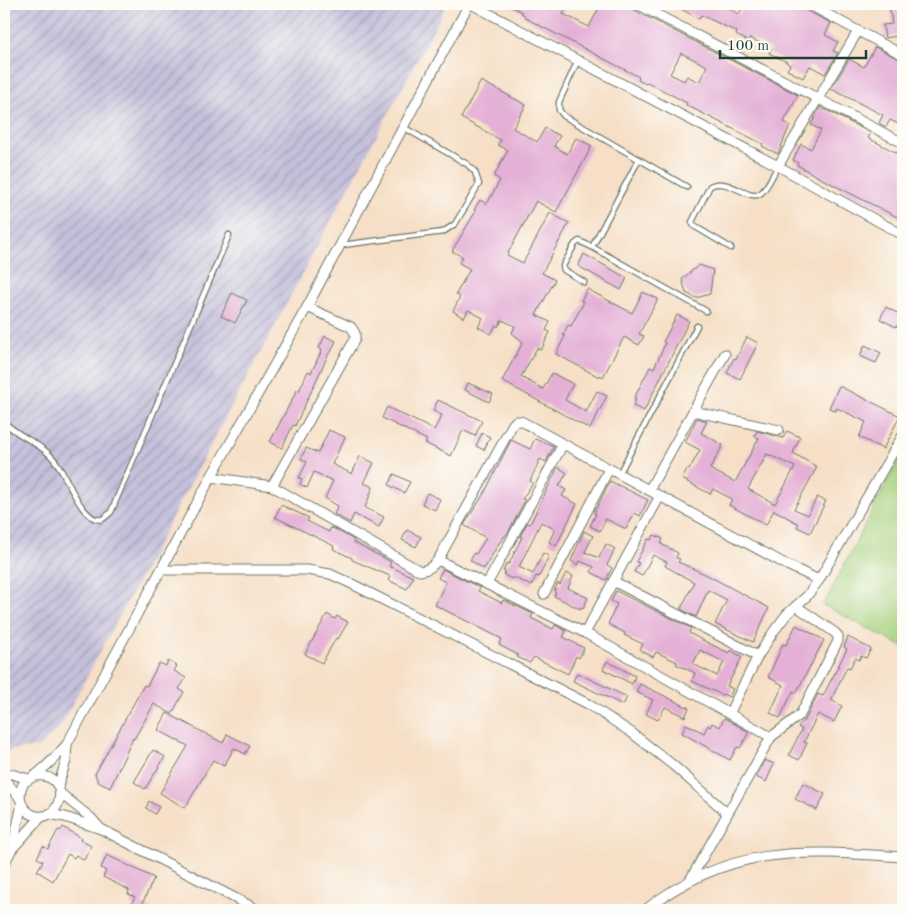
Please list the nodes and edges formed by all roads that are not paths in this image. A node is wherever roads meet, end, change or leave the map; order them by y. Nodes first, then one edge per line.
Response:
1 (470, 4) edge
2 (637, 4) edge
3 (808, 4) edge
4 (858, 31) junction
5 (903, 55) edge
6 (578, 60) junction
7 (818, 98) junction
8 (403, 127) junction
9 (903, 143) edge
10 (639, 159) junction
11 (778, 166) junction
12 (687, 186) dead end
13 (229, 235) dead end
14 (903, 235) edge
15 (340, 245) junction
16 (592, 247) junction
17 (731, 248) dead end
18 (584, 282) dead end
19 (307, 307) junction
20 (706, 312) dead end
21 (698, 326) dead end
22 (725, 354) dead end
23 (693, 411) junction
24 (4, 422) edge
25 (779, 430) dead end
26 (903, 435) edge
27 (563, 444) junction
28 (610, 469) junction
29 (619, 474) junction
30 (212, 477) junction
31 (272, 486) junction
32 (648, 490) junction
33 (660, 496) junction
34 (438, 560) junction
35 (161, 570) junction
36 (819, 580) junction
37 (613, 581) junction
38 (487, 584) junction
39 (544, 594) dead end
40 (796, 606) junction
41 (584, 633) junction
42 (758, 656) junction
43 (730, 712) junction
44 (771, 737) junction
45 (68, 744) junction
46 (4, 772) edge
47 (32, 778) junction
48 (4, 779) edge
49 (59, 790) junction
50 (21, 801) junction
51 (727, 813) junction
52 (46, 815) junction
53 (101, 829) junction
54 (12, 849) junction
55 (903, 857) edge
56 (4, 864) edge
57 (690, 880) junction
58 (258, 910) edge
59 (645, 910) edge

1 - 6 street
1 - 8 street
2 - 7 street
3 - 4 street
4 - 5 street
4 - 7 street
6 - 10 lane
6 - 11 street
7 - 9 street
7 - 11 street
8 - 15 street
8 - 15 lane
10 - 12 lane
10 - 16 lane
11 - 14 street
11 - 17 lane
13 - 24 lane
15 - 19 street
16 - 18 lane
16 - 20 lane
19 - 30 street
19 - 31 street
21 - 29 lane
22 - 23 street
23 - 25 street
23 - 32 street
26 - 36 street
27 - 28 street
27 - 34 street
27 - 38 street
28 - 29 street
28 - 39 street
29 - 32 street
30 - 31 street
30 - 35 street
31 - 34 street
32 - 33 street
33 - 36 street
33 - 37 street
34 - 38 street
35 - 45 street
35 - 51 street
36 - 40 street
37 - 41 street
37 - 42 street
38 - 41 street
40 - 42 street
40 - 44 street
41 - 43 street
42 - 43 street
43 - 44 street
44 - 51 street
45 - 47 street
45 - 49 street
46 - 47 street
47 - 49 street
47 - 50 street
48 - 50 street
49 - 52 street
49 - 53 street
50 - 52 street
50 - 54 street
51 - 57 street
52 - 53 street
52 - 54 street
53 - 58 street
54 - 56 street
55 - 57 street
57 - 59 street

